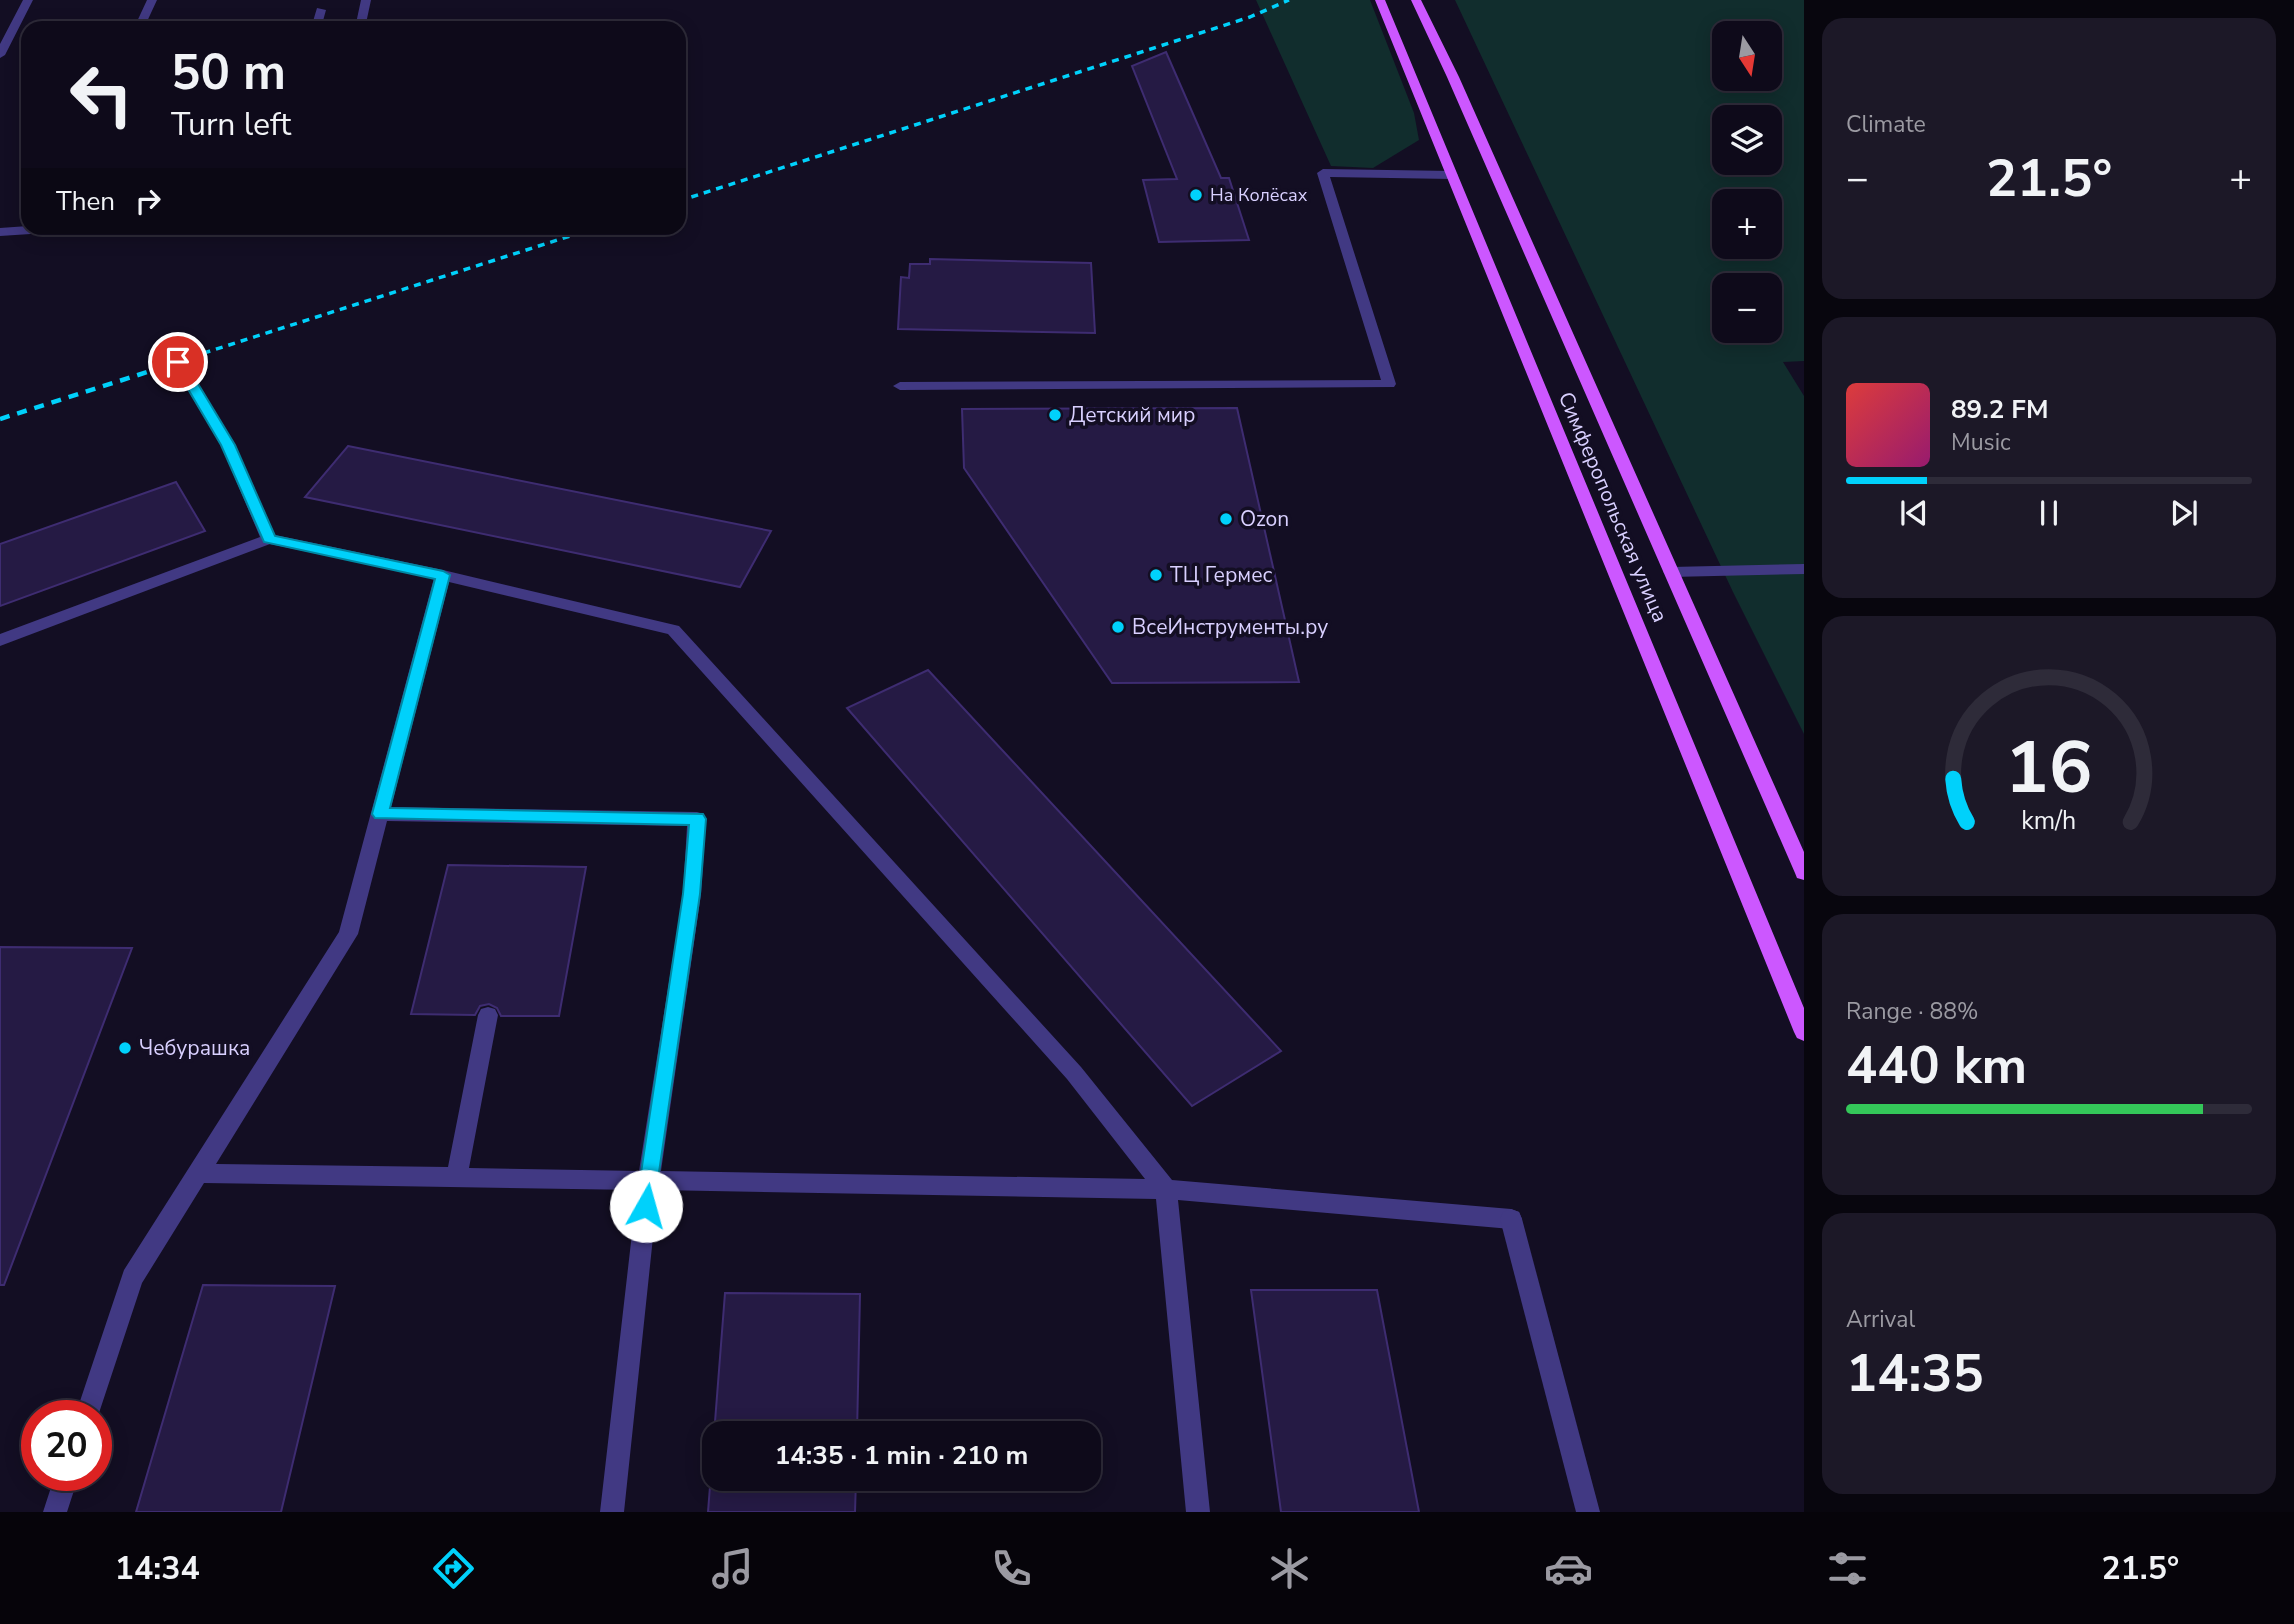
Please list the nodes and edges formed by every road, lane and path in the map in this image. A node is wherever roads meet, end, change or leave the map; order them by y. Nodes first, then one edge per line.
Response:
1 (27, 0) edge
2 (152, 0) edge
3 (366, 0) edge
4 (1380, 0) edge
5 (1416, 0) edge
6 (321, 10) dead end
7 (142, 21) edge
8 (318, 21) edge
9 (361, 21) edge
10 (0, 55) edge
11 (1452, 175) junction
12 (21, 231) edge
13 (0, 232) edge
14 (178, 362) dead end
15 (900, 386) dead end
16 (269, 539) junction
17 (1804, 569) edge
18 (1671, 572) junction
19 (443, 575) junction
20 (0, 640) edge
21 (381, 814) junction
22 (1804, 873) edge
23 (488, 1015) dead end
24 (1804, 1032) edge
25 (199, 1172) junction
26 (457, 1177) junction
27 (649, 1178) junction
28 (1166, 1189) junction
29 (92, 1400) edge
30 (62, 1491) edge
31 (55, 1512) edge
32 (612, 1512) edge
33 (1198, 1512) edge
34 (1588, 1512) edge

1 - 10 street
2 - 7 street
3 - 9 street
4 - 11 main road, Симферопольская улица
5 - 18 main road, Симферопольская улица
6 - 8 street
11 - 15 street
11 - 24 main road, Симферопольская улица
12 - 13 street
14 - 16 street
16 - 19 street
16 - 20 street
17 - 18 street
18 - 22 main road, Симферопольская улица
19 - 21 street
19 - 28 street
21 - 25 street
21 - 27 street
23 - 26 street
25 - 26 street
25 - 29 street
26 - 27 street
27 - 28 street
27 - 32 street
28 - 33 street
28 - 34 street
30 - 31 street

